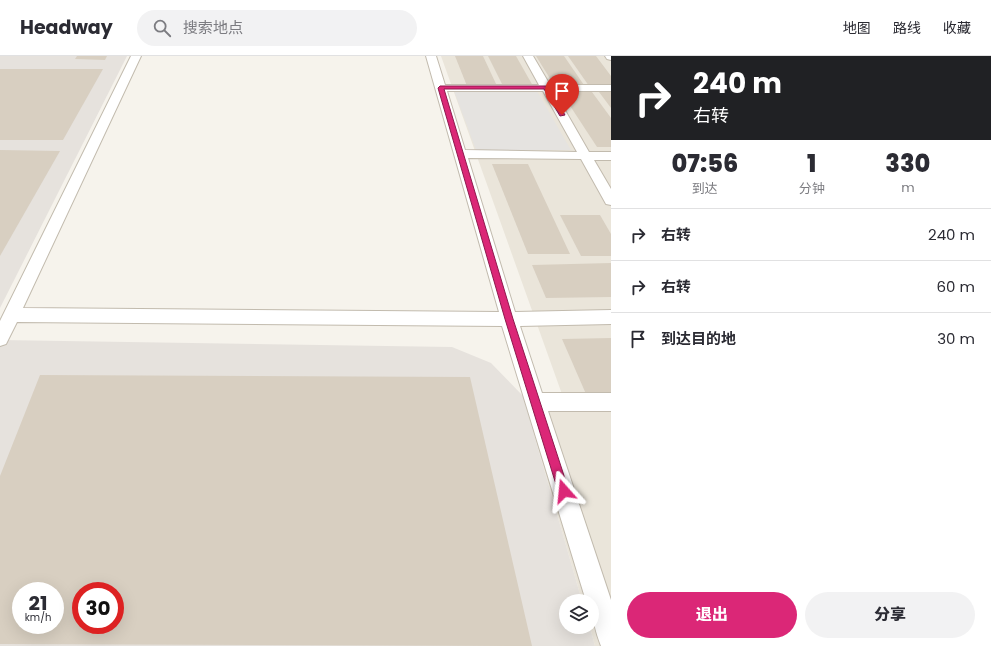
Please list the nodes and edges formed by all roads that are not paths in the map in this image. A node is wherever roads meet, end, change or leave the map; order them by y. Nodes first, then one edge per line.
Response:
1 (136, 56) edge
2 (431, 56) edge
3 (528, 56) edge
4 (440, 88) junction
5 (546, 88) junction
6 (611, 88) edge
7 (460, 154) junction
8 (585, 156) junction
9 (611, 156) edge
10 (611, 201) edge
11 (12, 315) junction
12 (611, 317) edge
13 (509, 319) junction
14 (0, 339) edge
15 (536, 402) junction
16 (611, 402) edge
17 (611, 639) edge

1 - 11 street
2 - 4 street
3 - 5 street
4 - 5 street
4 - 7 street
5 - 6 street
5 - 8 street
7 - 8 street
7 - 13 street
8 - 9 street
8 - 10 street
11 - 13 street
11 - 14 street
12 - 13 street
13 - 15 street
15 - 16 street
15 - 17 street

